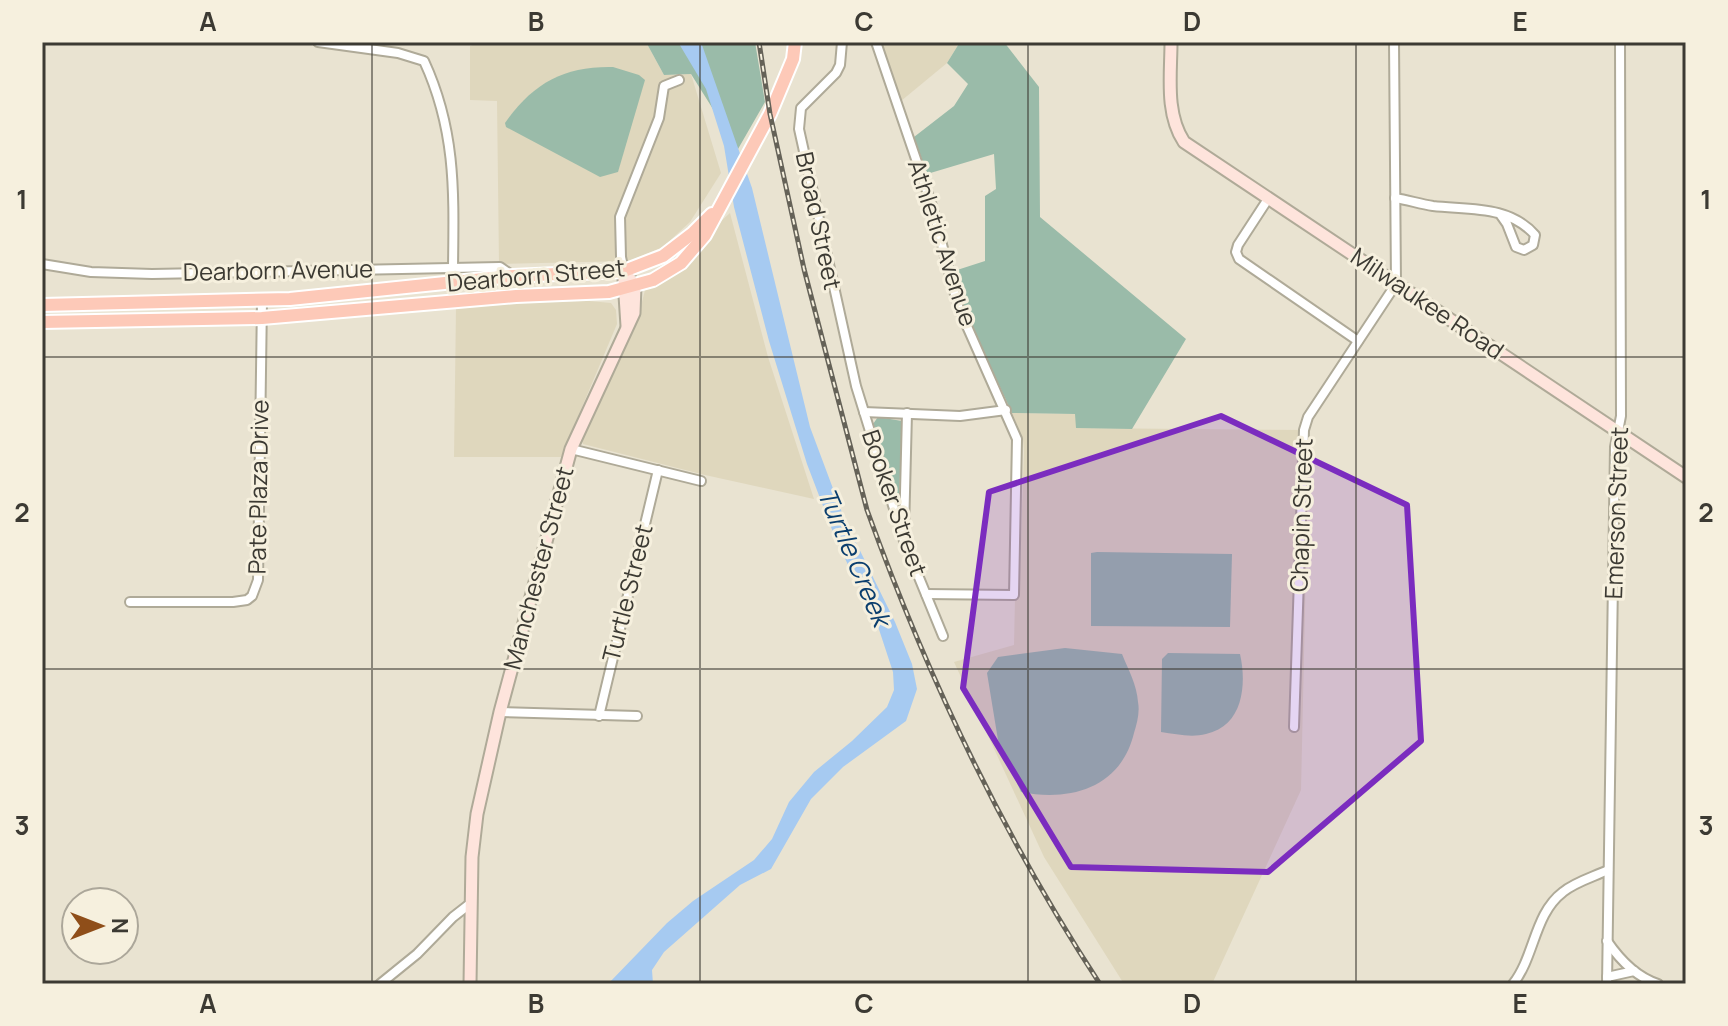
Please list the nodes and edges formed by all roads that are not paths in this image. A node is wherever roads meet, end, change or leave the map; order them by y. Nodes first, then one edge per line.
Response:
1 (318, 42) edge
2 (795, 42) edge
3 (842, 42) edge
4 (876, 42) edge
5 (1171, 42) edge
6 (1394, 42) edge
7 (1620, 42) edge
8 (679, 80) dead end
9 (1395, 198) junction
10 (1268, 199) junction
11 (722, 203) junction
12 (1500, 214) junction
13 (42, 264) edge
14 (453, 267) junction
15 (624, 271) junction
16 (513, 276) junction
17 (1396, 284) junction
18 (629, 288) junction
19 (262, 301) junction
20 (42, 305) edge
21 (262, 318) junction
22 (42, 322) edge
23 (1358, 341) junction
24 (1006, 410) junction
25 (864, 412) junction
26 (907, 413) junction
27 (1617, 431) junction
28 (571, 449) junction
29 (658, 470) junction
30 (1686, 477) edge
31 (701, 481) dead end
32 (904, 541) junction
33 (926, 594) junction
34 (130, 602) dead end
35 (943, 636) dead end
36 (500, 712) junction
37 (599, 716) junction
38 (637, 716) dead end
39 (1294, 727) dead end
40 (1608, 870) junction
41 (471, 903) junction
42 (1607, 941) junction
43 (1634, 971) junction
44 (1607, 981) edge
45 (380, 984) edge
46 (470, 984) edge
47 (1513, 984) edge
48 (1658, 984) edge

1 - 14 street
2 - 11 main road
3 - 25 street, Broad Street
4 - 24 street, Athletic Avenue
5 - 10 street, Milwaukee Road
6 - 9 street
7 - 27 street, Emerson Street
8 - 15 street
9 - 12 street
9 - 17 street
10 - 17 street, Milwaukee Road
10 - 23 street
11 - 15 main road, Dearborn Street
11 - 18 main road, Dearborn Street
12 - 12 street
13 - 14 street, Dearborn Avenue
14 - 16 street, Dearborn Avenue
15 - 16 main road, Dearborn Street
15 - 18 street, Manchester Street
16 - 19 main road, Dearborn Street
17 - 23 street, Chapin Street
17 - 27 street, Milwaukee Road
18 - 21 main road, Dearborn Street
18 - 28 street, Manchester Street
19 - 20 main road, Dearborn Street
19 - 21 street, Pate Plaza Drive
21 - 22 main road, Dearborn Street
21 - 34 street, Pate Plaza Drive
23 - 39 street, Chapin Street
24 - 26 street
24 - 33 street, Athletic Avenue
25 - 26 street
25 - 32 street, Booker Street
26 - 32 street
27 - 30 street, Milwaukee Road
27 - 40 street, Emerson Street
28 - 29 street
28 - 36 street, Manchester Street
29 - 31 street
29 - 37 street, Turtle Street
32 - 33 street, Booker Street
33 - 35 street
36 - 37 street
36 - 41 street, Manchester Street
37 - 38 street
40 - 42 street, Emerson Street
40 - 47 street
41 - 45 street
41 - 46 street, Manchester Street
42 - 43 street
42 - 44 street, Emerson Street
43 - 44 street
43 - 48 street

